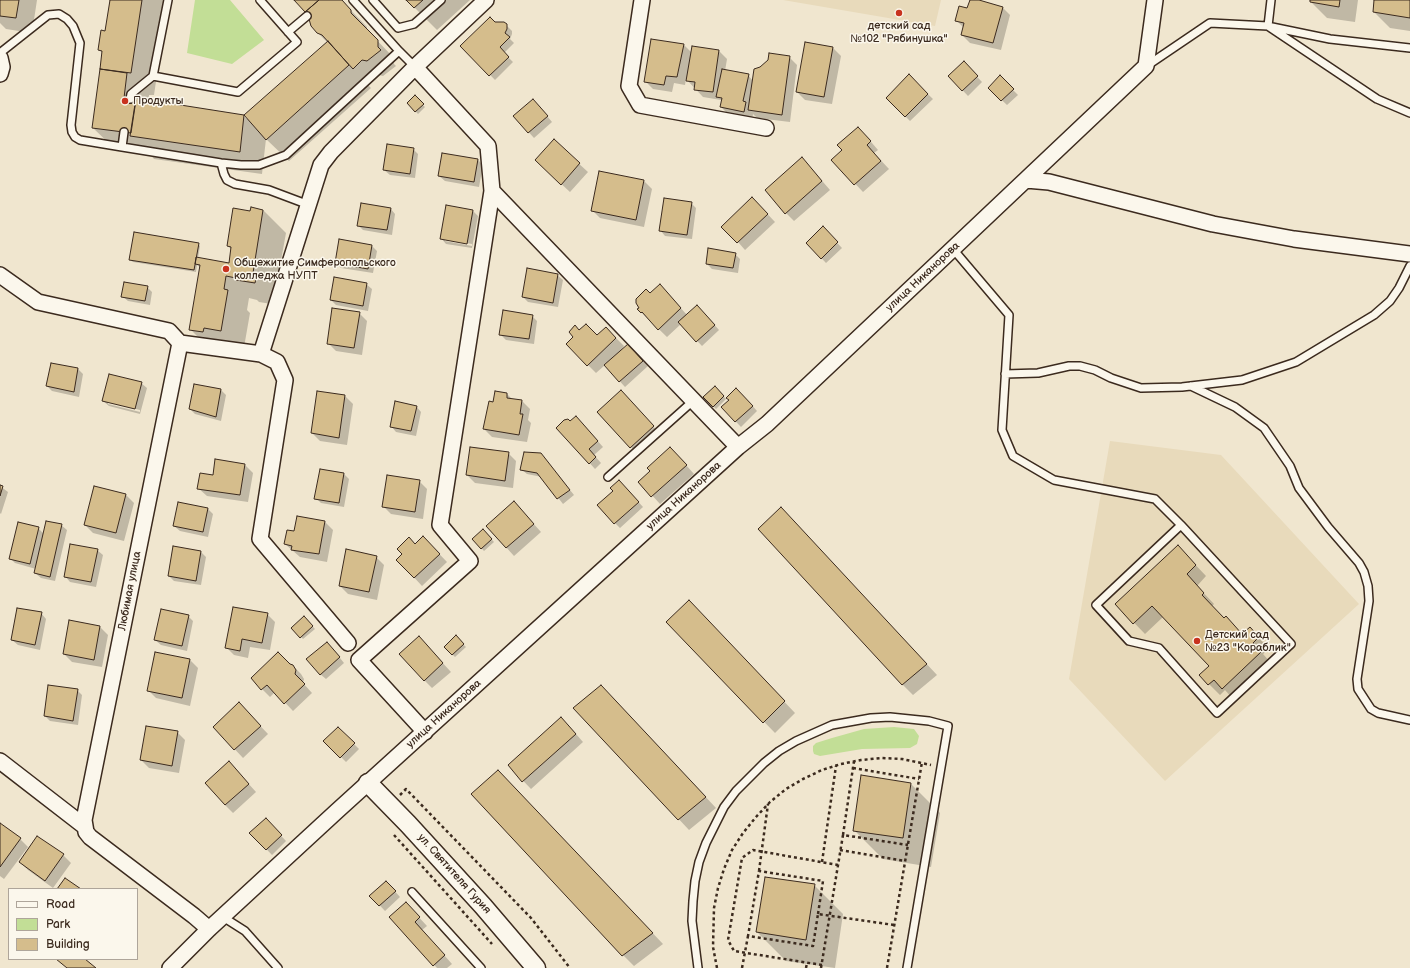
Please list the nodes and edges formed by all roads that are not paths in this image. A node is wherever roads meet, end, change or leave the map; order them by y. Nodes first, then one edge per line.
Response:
1 (168, 0) edge
2 (260, 0) edge
3 (353, 0) edge
4 (373, 0) edge
5 (441, 0) edge
6 (486, 0) edge
7 (642, 0) edge
8 (1155, 0) edge
9 (1271, 0) edge
10 (307, 16) dead end
11 (1268, 26) junction
12 (288, 32) junction
13 (1410, 48) edge
14 (399, 51) junction
15 (0, 53) edge
16 (0, 58) edge
17 (1146, 66) junction
18 (416, 67) junction
19 (0, 74) edge
20 (153, 76) junction
21 (130, 99) dead end
22 (1410, 113) edge
23 (766, 128) dead end
24 (124, 132) dead end
25 (122, 148) junction
26 (221, 163) junction
27 (1026, 180) junction
28 (492, 191) junction
29 (309, 205) junction
30 (953, 250) junction
31 (1410, 254) edge
32 (1410, 266) edge
33 (0, 275) edge
34 (180, 343) junction
35 (260, 354) junction
36 (1005, 374) junction
37 (1191, 386) junction
38 (693, 401) junction
39 (738, 447) junction
40 (608, 477) dead end
41 (1181, 525) junction
42 (348, 644) dead end
43 (1410, 720) edge
44 (425, 732) junction
45 (0, 761) edge
46 (368, 783) junction
47 (87, 832) junction
48 (412, 892) dead end
49 (223, 917) junction
50 (209, 929) junction
51 (170, 968) edge
52 (278, 968) edge
53 (481, 968) edge
54 (536, 968) edge
55 (698, 968) edge
56 (907, 968) edge

1 - 20 lane
2 - 12 lane
3 - 14 lane
4 - 5 lane
6 - 18 street
7 - 23 street
8 - 17 street
9 - 11 lane
10 - 12 lane
11 - 13 lane
11 - 17 lane
11 - 22 lane
12 - 20 lane
14 - 18 lane
14 - 26 lane
15 - 25 lane
16 - 19 street
17 - 27 street, улица Никанорова
18 - 28 street
18 - 29 street
20 - 21 lane
24 - 25 lane
25 - 26 lane
26 - 29 lane
27 - 30 street, улица Никанорова
27 - 31 street
28 - 38 street
28 - 44 street
29 - 35 street
30 - 36 lane
30 - 39 street, улица Никанорова
32 - 37 lane
33 - 34 street
34 - 35 street
34 - 47 street, Любимая улица
35 - 42 street
36 - 37 lane
36 - 41 lane
37 - 43 lane
38 - 39 street
38 - 40 lane
39 - 44 street, улица Никанорова
41 - 41 lane
44 - 46 street, улица Никанорова
45 - 47 street
46 - 49 street, улица Никанорова
46 - 54 street, ул. Святителя Гурия
47 - 50 street
48 - 53 lane
49 - 50 street, улица Никанорова
49 - 52 lane
50 - 51 street, улица Никанорова
55 - 56 lane

